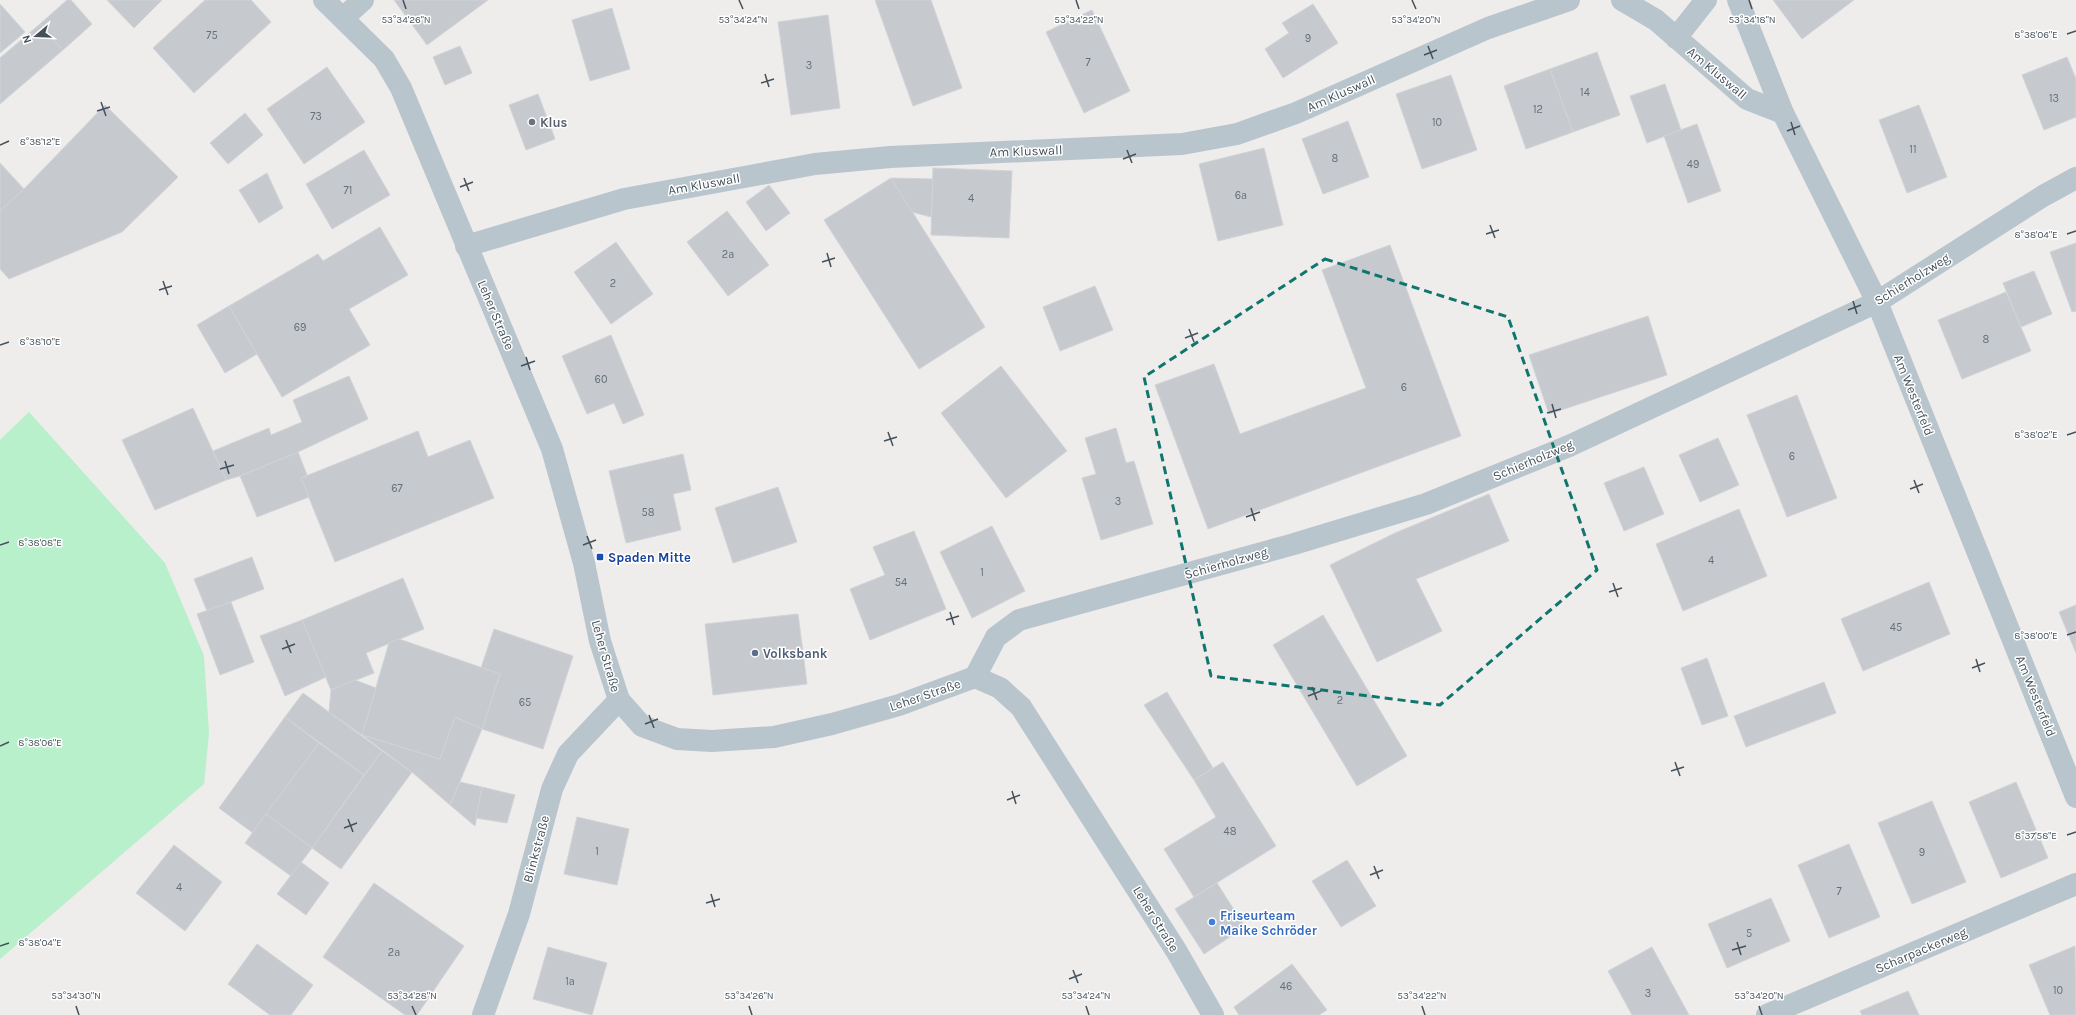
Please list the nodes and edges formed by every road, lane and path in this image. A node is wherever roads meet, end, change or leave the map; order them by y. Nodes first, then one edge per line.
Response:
1 (324, 0) edge
2 (363, 0) edge
3 (1569, 0) edge
4 (1622, 0) edge
5 (1706, 0) edge
6 (1738, 0) edge
7 (344, 18) junction
8 (1676, 38) junction
9 (1783, 113) junction
10 (2076, 178) edge
11 (466, 246) junction
12 (1876, 302) junction
13 (975, 677) junction
14 (619, 700) junction
15 (2076, 797) edge
16 (2076, 884) edge
17 (483, 1015) edge
18 (1214, 1015) edge
19 (1766, 1015) edge

1 - 7 street, Leher Straße
2 - 7 street
3 - 11 street, Am Kluswall
4 - 8 street, Am Kluswall
5 - 8 street, Am Kluswall
6 - 9 street, Am Westerfeld
7 - 11 street, Leher Straße
8 - 9 street, Am Kluswall
9 - 12 street, Am Westerfeld
10 - 12 street, Schierholzweg
11 - 14 street, Leher Straße
12 - 13 street, Schierholzweg
12 - 15 street, Am Westerfeld
13 - 14 street, Leher Straße
13 - 18 street, Leher Straße
14 - 17 street, Blinkstraße
16 - 19 street, Scharpackerweg

